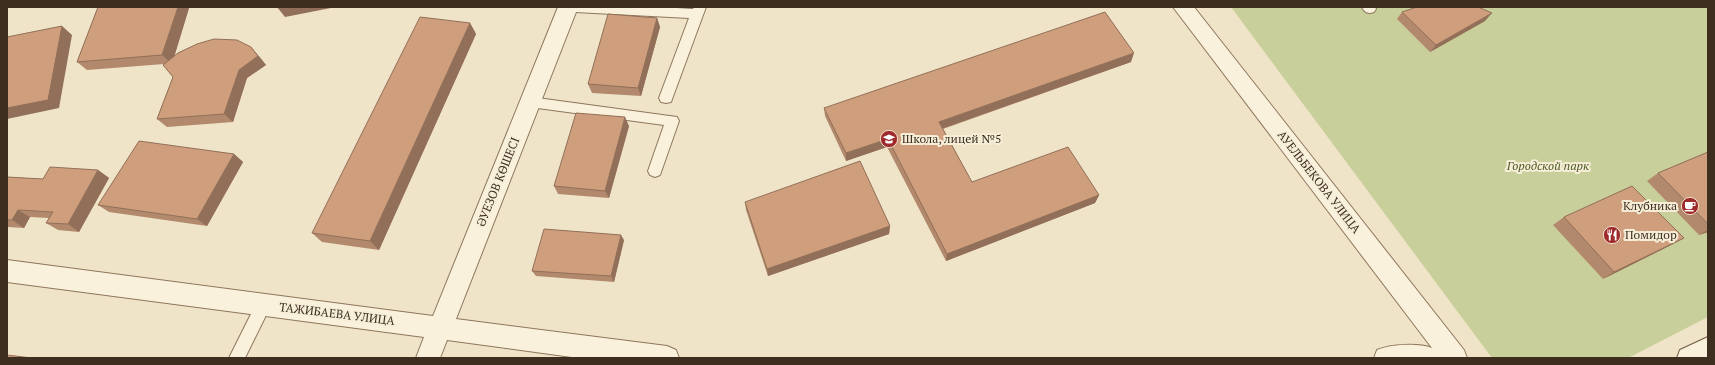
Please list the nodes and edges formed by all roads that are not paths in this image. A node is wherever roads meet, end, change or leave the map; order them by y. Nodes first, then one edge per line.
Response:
1 (568, 7) edge
2 (575, 7) edge
3 (1183, 7) edge
4 (699, 10) edge
5 (666, 98) dead end
6 (530, 102) junction
7 (655, 171) dead end
8 (7, 271) edge
9 (263, 305) junction
10 (440, 328) junction
11 (1708, 349) edge
12 (237, 358) edge
13 (428, 358) edge
14 (667, 358) edge
15 (1386, 358) edge
16 (1428, 358) edge
17 (1455, 358) edge
18 (1689, 358) edge

1 - 6 street, ӘУЕЗОВ КӨШЕСІ
2 - 4 lane
3 - 17 street, АУЕЛЬБЕКОВА УЛИЦА
4 - 5 lane
6 - 7 lane
6 - 10 street, ӘУЕЗОВ КӨШЕСІ
8 - 9 street, ТАЖИБАЕВА УЛИЦА
9 - 10 street, ТАЖИБАЕВА УЛИЦА
9 - 12 lane
10 - 13 street, ӘУЕЗОВ КӨШЕСІ
10 - 14 street, ТАЖИБАЕВА УЛИЦА
11 - 18 street
15 - 16 street

